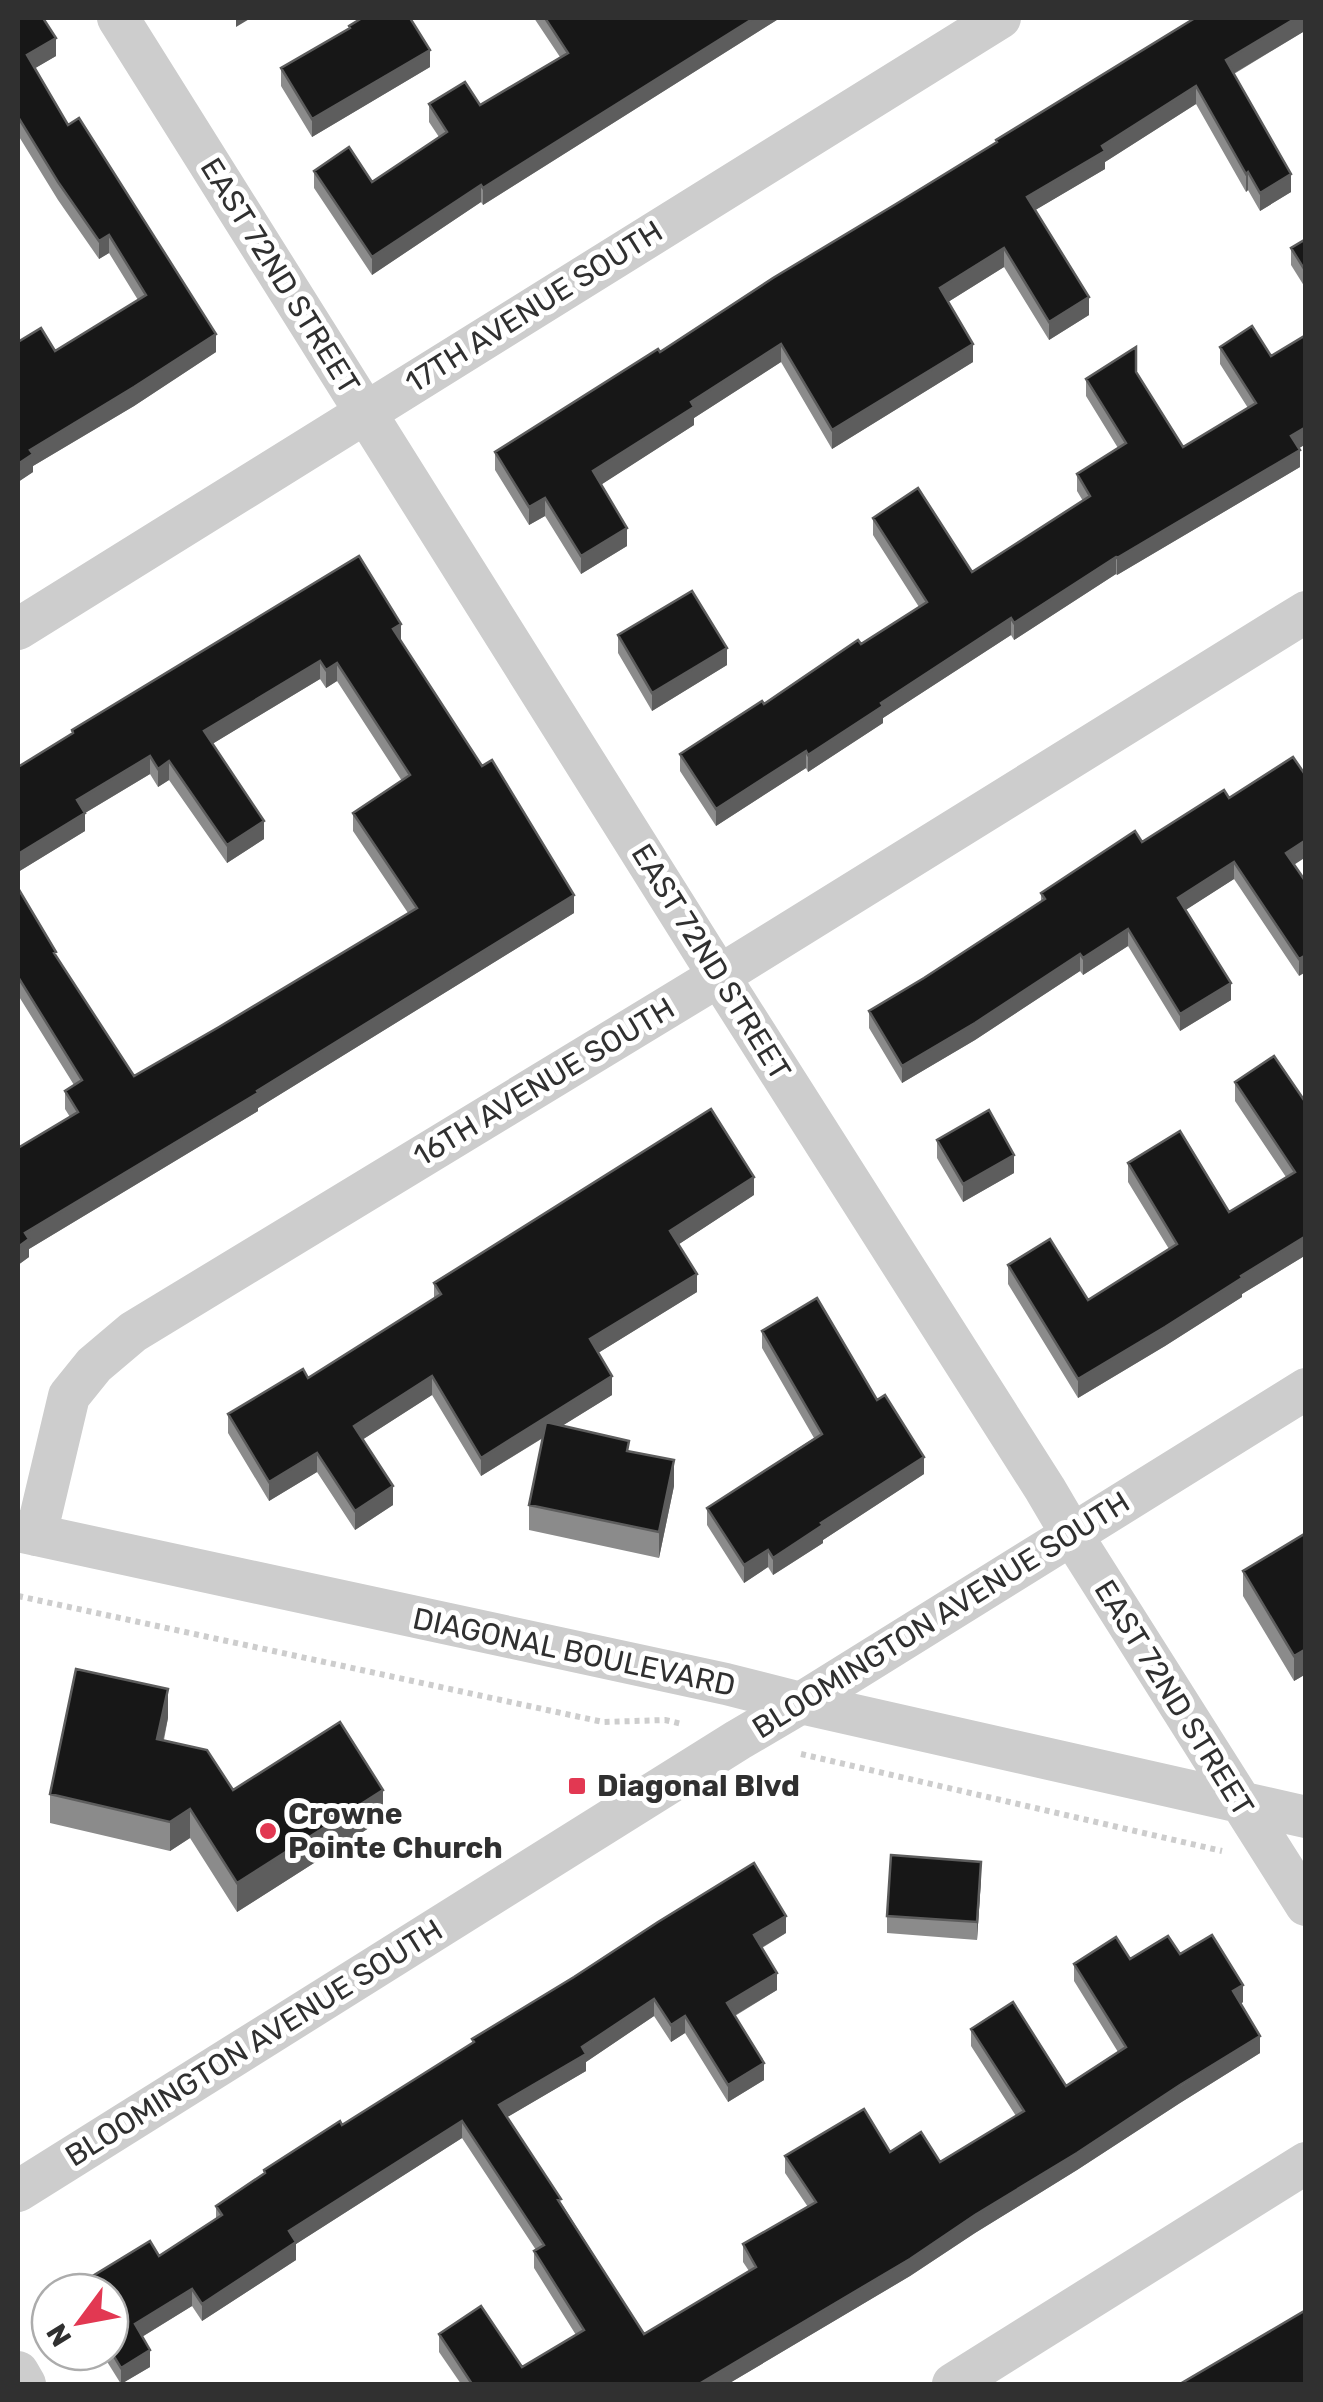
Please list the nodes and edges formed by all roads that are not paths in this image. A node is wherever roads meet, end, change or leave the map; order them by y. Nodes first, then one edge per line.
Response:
1 (118, 18) edge
2 (1000, 18) edge
3 (366, 412) junction
4 (1306, 612) edge
5 (18, 629) edge
6 (719, 976) junction
7 (1306, 1389) edge
8 (27, 1533) edge
9 (1072, 1535) junction
10 (801, 1703) junction
11 (1240, 1804) junction
12 (1306, 1817) edge
13 (1306, 1905) edge
14 (1306, 2163) edge
15 (18, 2191) edge
16 (18, 2372) edge
17 (26, 2384) edge
18 (954, 2384) edge

1 - 3 street, EAST 72ND STREET
2 - 3 street, 17TH AVENUE SOUTH
3 - 5 street, 17TH AVENUE SOUTH
3 - 6 street, EAST 72ND STREET
4 - 6 street, 16TH AVENUE SOUTH
6 - 8 street, 16TH AVENUE SOUTH
6 - 9 street, EAST 72ND STREET
7 - 9 street, BLOOMINGTON AVENUE SOUTH
8 - 10 street, DIAGONAL BOULEVARD
9 - 10 street, BLOOMINGTON AVENUE SOUTH
9 - 11 street, EAST 72ND STREET
10 - 11 street, DIAGONAL BOULEVARD
10 - 15 street, BLOOMINGTON AVENUE SOUTH
11 - 12 street, DIAGONAL BOULEVARD
11 - 13 street, EAST 72ND STREET
14 - 18 street
16 - 17 street

